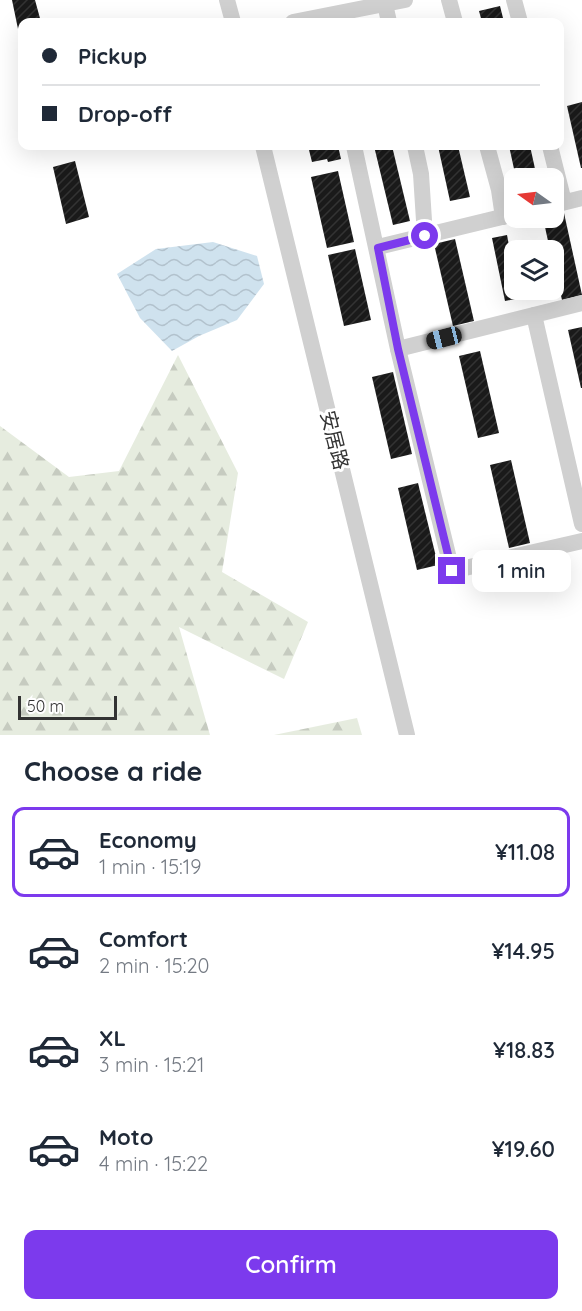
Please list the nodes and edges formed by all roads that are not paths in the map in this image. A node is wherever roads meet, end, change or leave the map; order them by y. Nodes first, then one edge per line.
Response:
1 (227, 0) edge
2 (405, 0) edge
3 (449, 0) edge
4 (514, 0) edge
5 (380, 3) edge
6 (326, 13) edge
7 (232, 18) edge
8 (308, 18) edge
9 (387, 18) edge
10 (454, 18) edge
11 (519, 18) edge
12 (264, 150) edge
13 (355, 150) edge
14 (416, 150) edge
15 (488, 150) edge
16 (551, 150) edge
17 (553, 168) edge
18 (582, 198) edge
19 (564, 202) edge
20 (504, 203) edge
21 (504, 217) edge
22 (425, 236) junction
23 (378, 248) junction
24 (582, 303) edge
25 (534, 315) junction
26 (398, 349) junction
27 (582, 525) edge
28 (582, 541) edge
29 (407, 735) edge

1 - 7 street
2 - 5 street
3 - 10 street
4 - 11 street
5 - 6 street
5 - 9 street
6 - 8 street
12 - 29 street, 安居路
13 - 23 street
14 - 22 street
15 - 20 street
16 - 17 street
18 - 19 street
21 - 22 street
22 - 23 street
23 - 26 street
24 - 25 street
25 - 26 street
25 - 27 street
26 - 28 street

